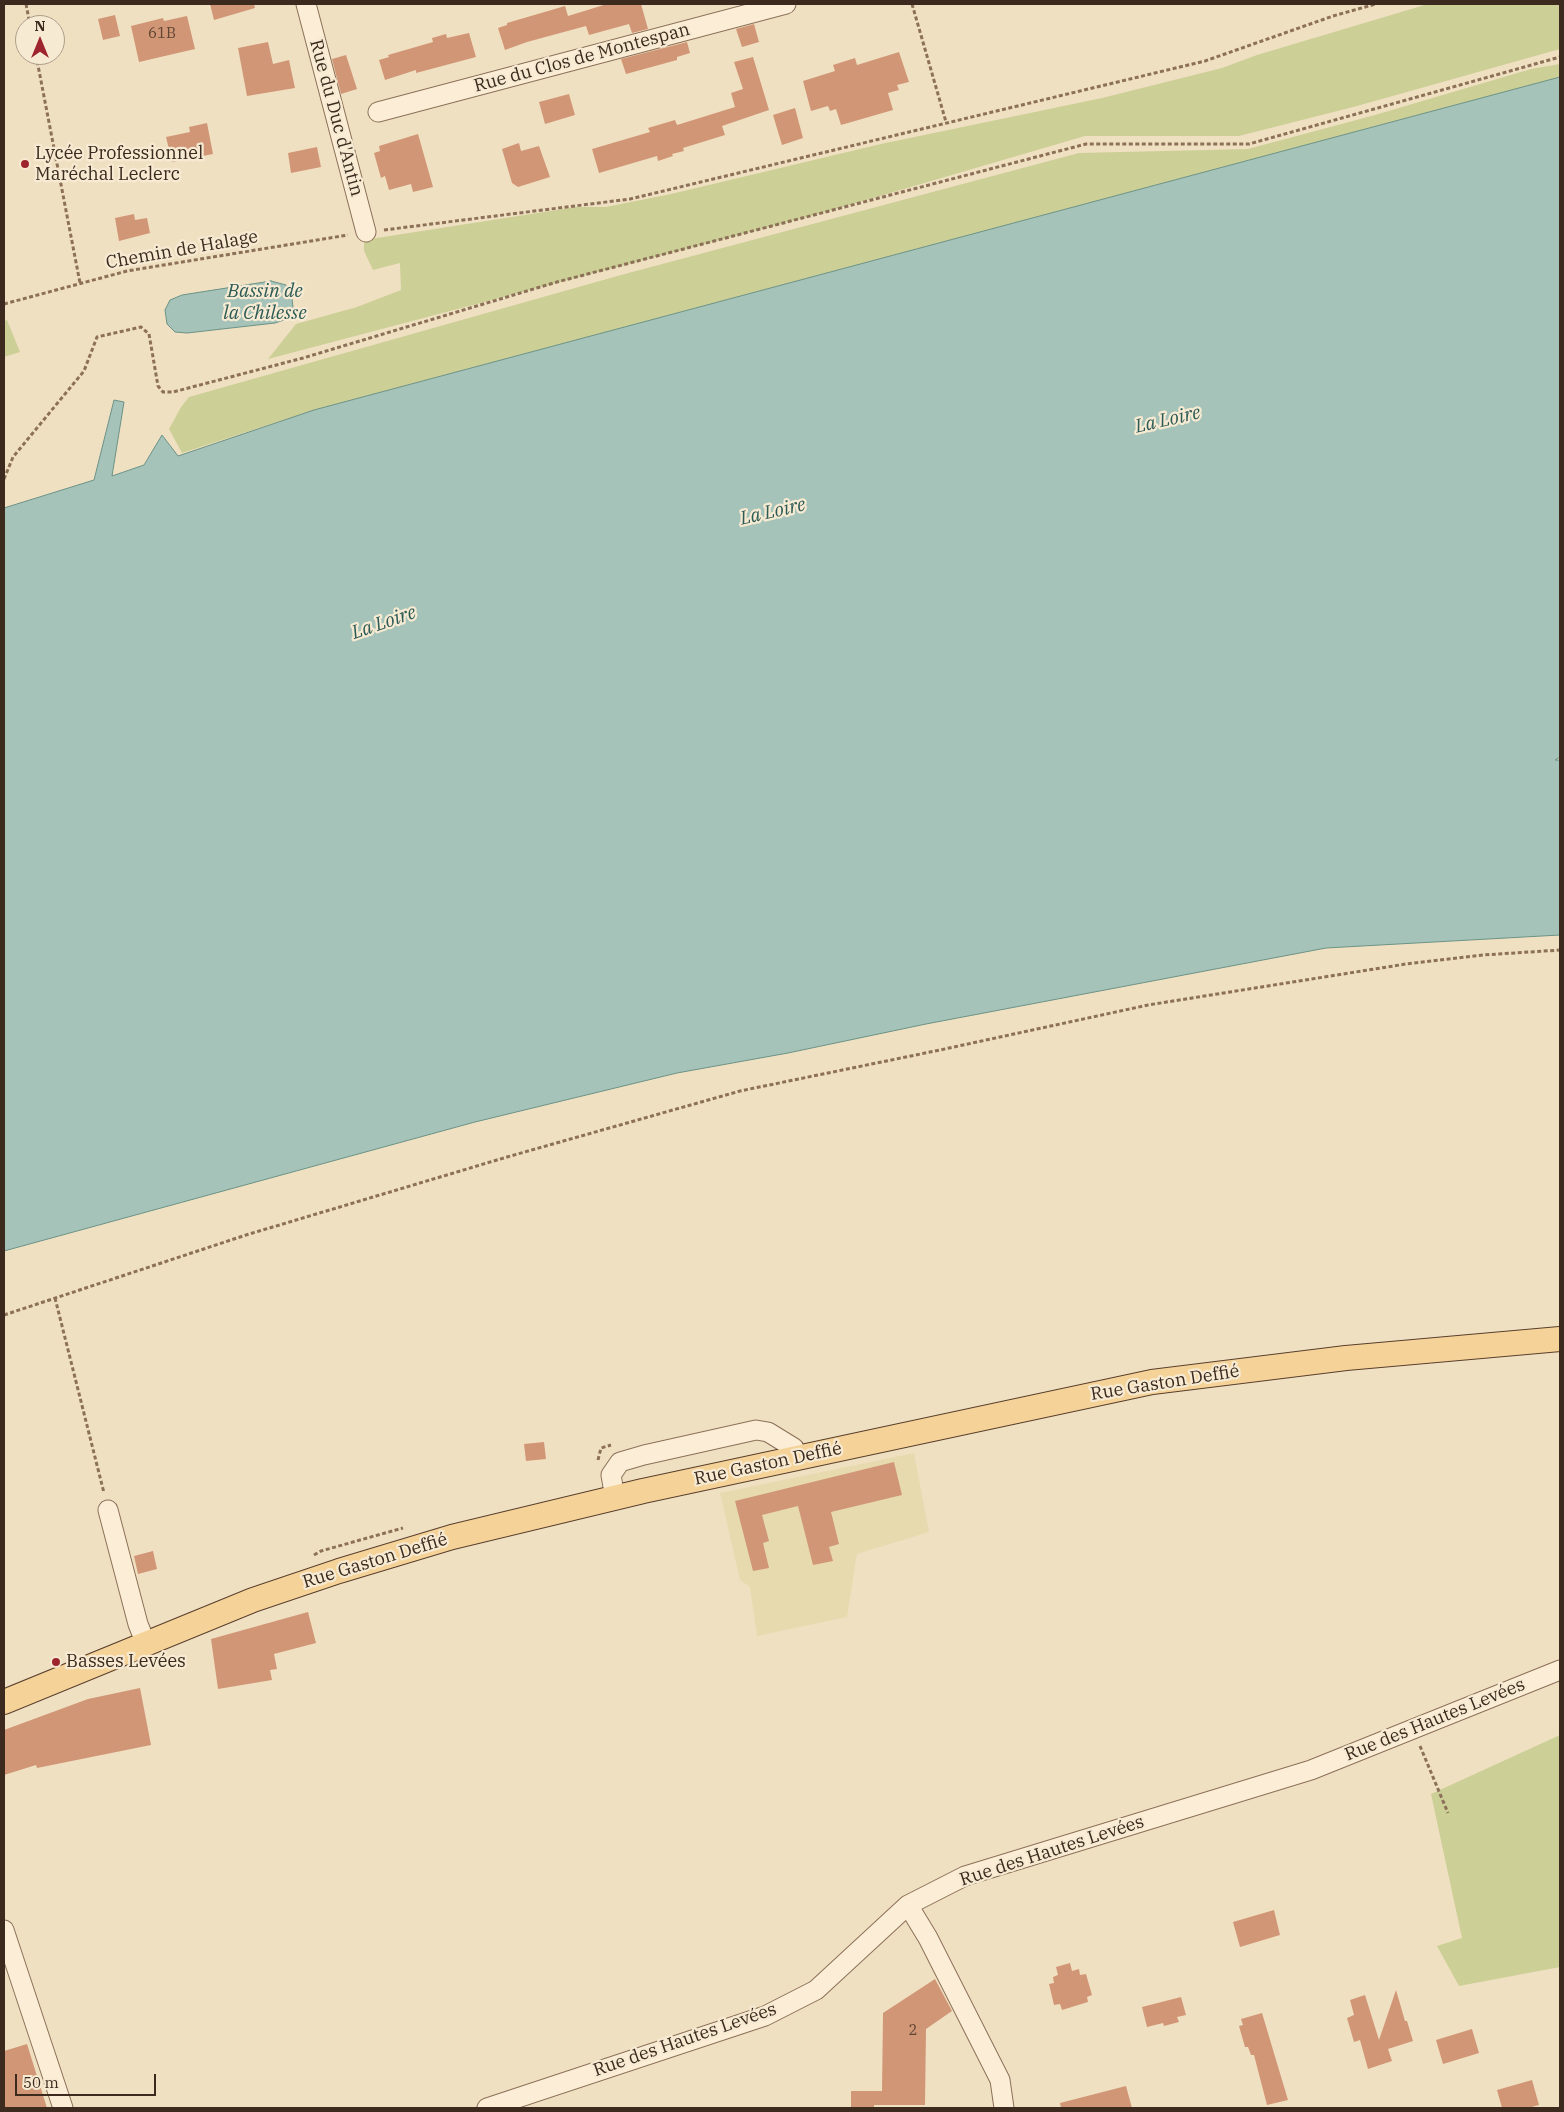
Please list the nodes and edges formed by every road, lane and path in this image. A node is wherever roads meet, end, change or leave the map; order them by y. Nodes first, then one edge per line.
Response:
1 (306, 4) edge
2 (786, 4) edge
3 (912, 4) edge
4 (1376, 4) edge
5 (1560, 58) edge
6 (38, 65) edge
7 (378, 112) dead end
8 (946, 122) junction
9 (366, 232) junction
10 (80, 283) junction
11 (4, 304) edge
12 (4, 479) edge
13 (1560, 950) edge
14 (55, 1298) junction
15 (4, 1315) edge
16 (1560, 1339) edge
17 (614, 1444) dead end
18 (797, 1458) junction
19 (595, 1468) dead end
20 (615, 1498) junction
21 (108, 1510) joint
22 (412, 1526) dead end
23 (310, 1558) dead end
24 (146, 1644) junction
25 (1560, 1670) edge
26 (4, 1702) edge
27 (1413, 1729) junction
28 (1448, 1813) dead end
29 (908, 1905) junction
30 (4, 1930) edge
31 (63, 2108) edge
32 (487, 2108) edge
33 (1004, 2108) edge

1 - 9 street, Rue du Duc d'Antin
2 - 7 street, Rue du Clos de Montespan
3 - 8 path
4 - 8 path, Chemin de Halage
5 - 12 path
6 - 10 path
8 - 9 path, Chemin de Halage
9 - 10 path, Chemin de Halage
10 - 11 path, Chemin de Halage
13 - 14 path
14 - 15 path
14 - 21 path
16 - 18 main road, Rue Gaston Deffié
17 - 19 path
18 - 20 main road, Rue Gaston Deffié
18 - 20 street
20 - 24 main road, Rue Gaston Deffié
21 - 24 street
22 - 23 path
24 - 26 main road, Rue Gaston Deffié
25 - 27 street, Rue des Hautes Levées
27 - 28 path
27 - 29 street, Rue des Hautes Levées
29 - 32 street, Rue des Hautes Levées
29 - 33 street
30 - 31 street

